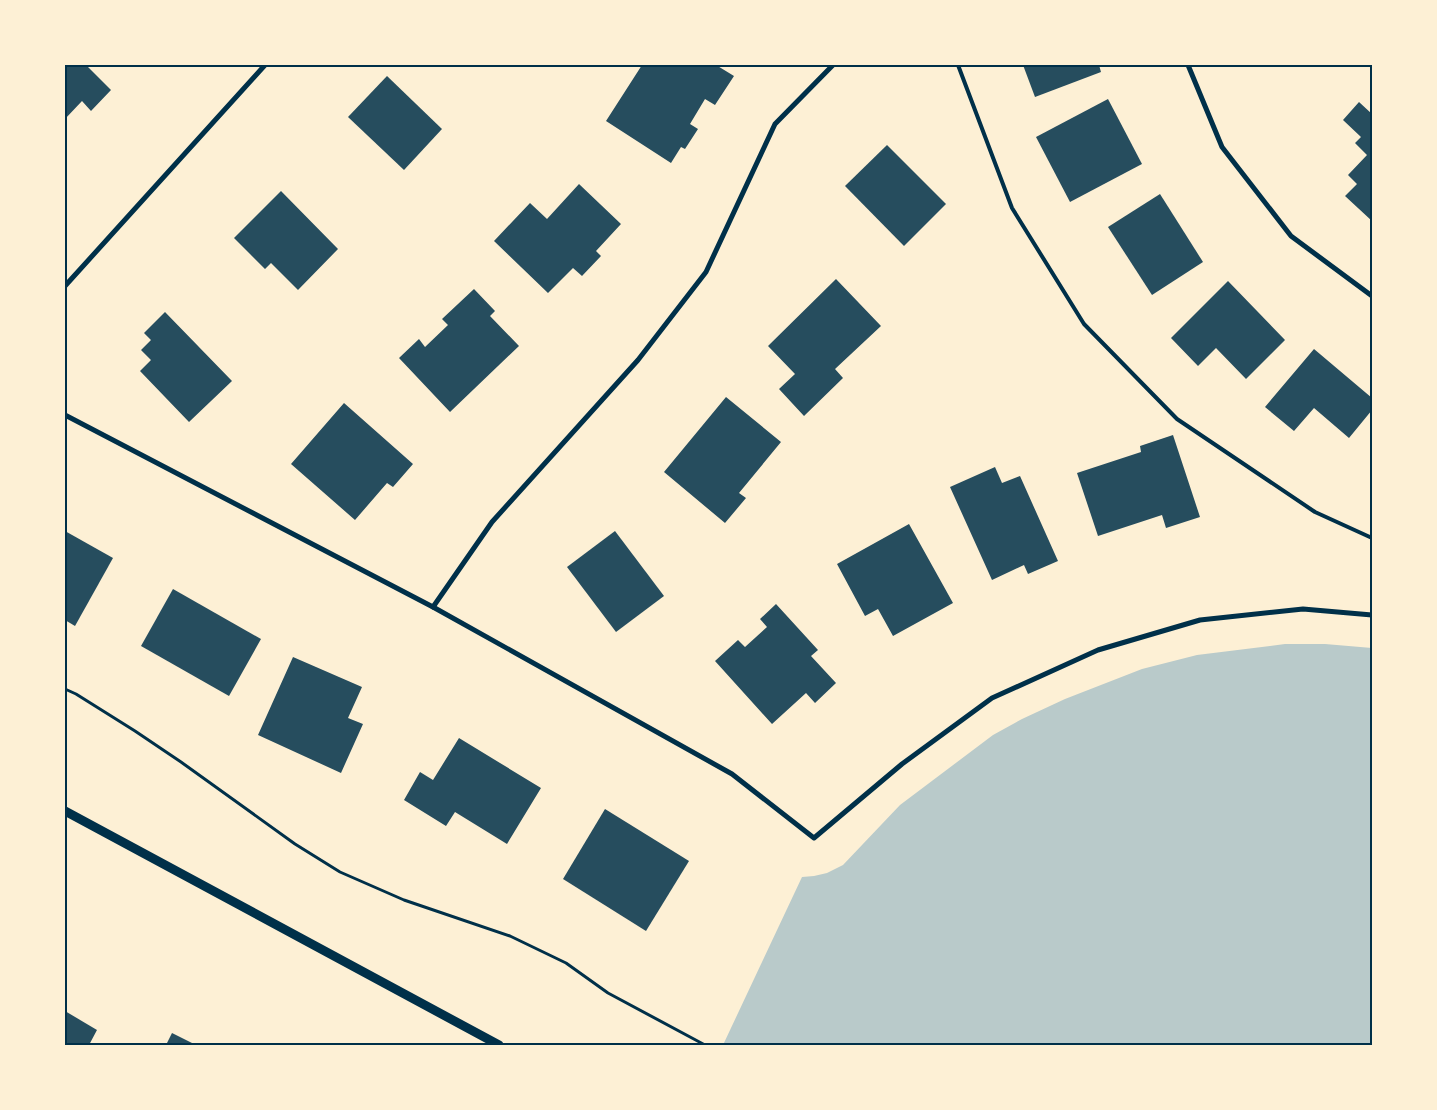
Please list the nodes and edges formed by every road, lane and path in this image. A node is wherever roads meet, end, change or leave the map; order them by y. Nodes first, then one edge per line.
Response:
1 (265, 65) edge
2 (833, 65) edge
3 (958, 65) edge
4 (1188, 65) edge
5 (65, 286) edge
6 (1372, 296) edge
7 (65, 415) edge
8 (1372, 538) edge
9 (434, 607) junction
10 (1372, 615) edge
11 (65, 689) edge
12 (65, 811) edge
13 (499, 1045) edge
14 (705, 1045) edge

1 - 5 street
2 - 9 street
3 - 8 lane
4 - 6 street
7 - 9 street
9 - 10 street
11 - 14 path
12 - 13 street

